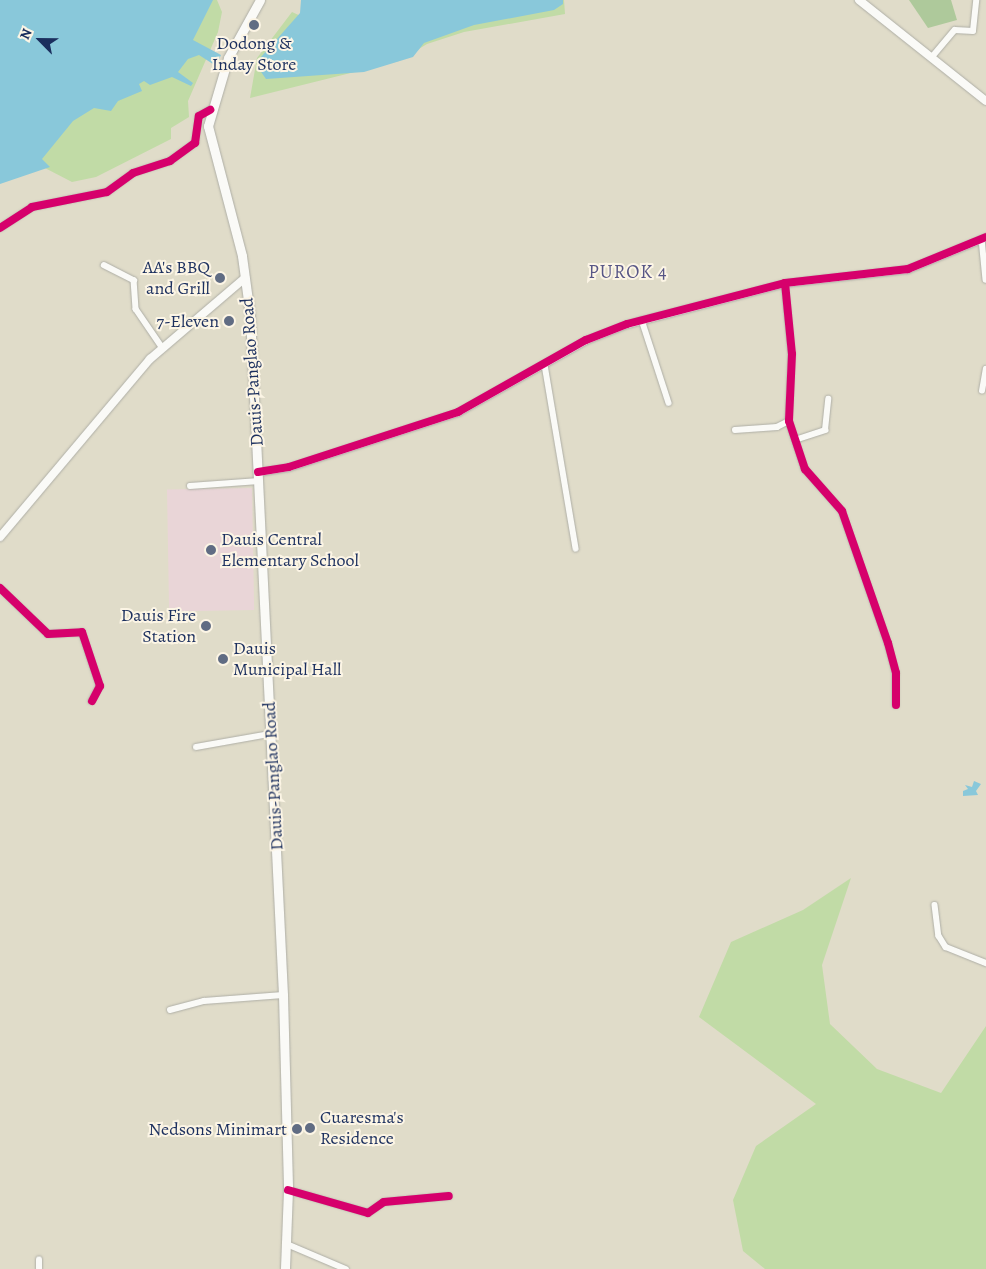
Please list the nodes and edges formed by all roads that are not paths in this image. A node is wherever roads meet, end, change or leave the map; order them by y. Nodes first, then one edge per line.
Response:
1 (260, 0) edge
2 (859, 0) edge
3 (976, 0) edge
4 (932, 57) junction
5 (986, 101) edge
6 (210, 110) junction
7 (0, 228) edge
8 (984, 238) edge
9 (104, 265) dead end
10 (245, 278) junction
11 (986, 280) edge
12 (785, 283) junction
13 (642, 320) junction
14 (162, 347) junction
15 (545, 365) junction
16 (986, 369) edge
17 (982, 391) dead end
18 (828, 400) dead end
19 (668, 403) dead end
20 (789, 421) junction
21 (734, 430) dead end
22 (795, 440) junction
23 (258, 476) junction
24 (190, 486) dead end
25 (0, 537) edge
26 (576, 548) dead end
27 (0, 588) edge
28 (92, 701) dead end
29 (896, 705) dead end
30 (270, 734) junction
31 (196, 748) dead end
32 (935, 905) dead end
33 (986, 963) edge
34 (284, 995) junction
35 (170, 1010) dead end
36 (288, 1190) junction
37 (449, 1196) dead end
38 (287, 1244) junction
39 (39, 1260) dead end
40 (39, 1269) edge
41 (285, 1269) edge
42 (346, 1269) edge

1 - 6 main road, Dauis-Panglao Road
2 - 4 main road
3 - 4 street
4 - 5 main road
6 - 7 street
6 - 10 main road, Dauis-Panglao Road
8 - 11 street
8 - 12 street
9 - 14 street
10 - 14 main road
10 - 23 main road, Dauis-Panglao Road
12 - 13 street
12 - 20 street
13 - 15 street
13 - 19 street
14 - 25 main road
15 - 23 street
15 - 26 street
16 - 17 street
18 - 22 street
20 - 21 street
20 - 22 street
22 - 29 street
23 - 24 street
23 - 30 main road, Dauis-Panglao Road
27 - 28 street
30 - 31 street
30 - 34 main road, Dauis-Panglao Road
32 - 33 street
34 - 35 street
34 - 36 main road, Dauis-Panglao Road
36 - 37 street
36 - 38 main road, Dauis-Panglao Road
38 - 41 main road, Dauis-Panglao Road
38 - 42 street
39 - 40 street

